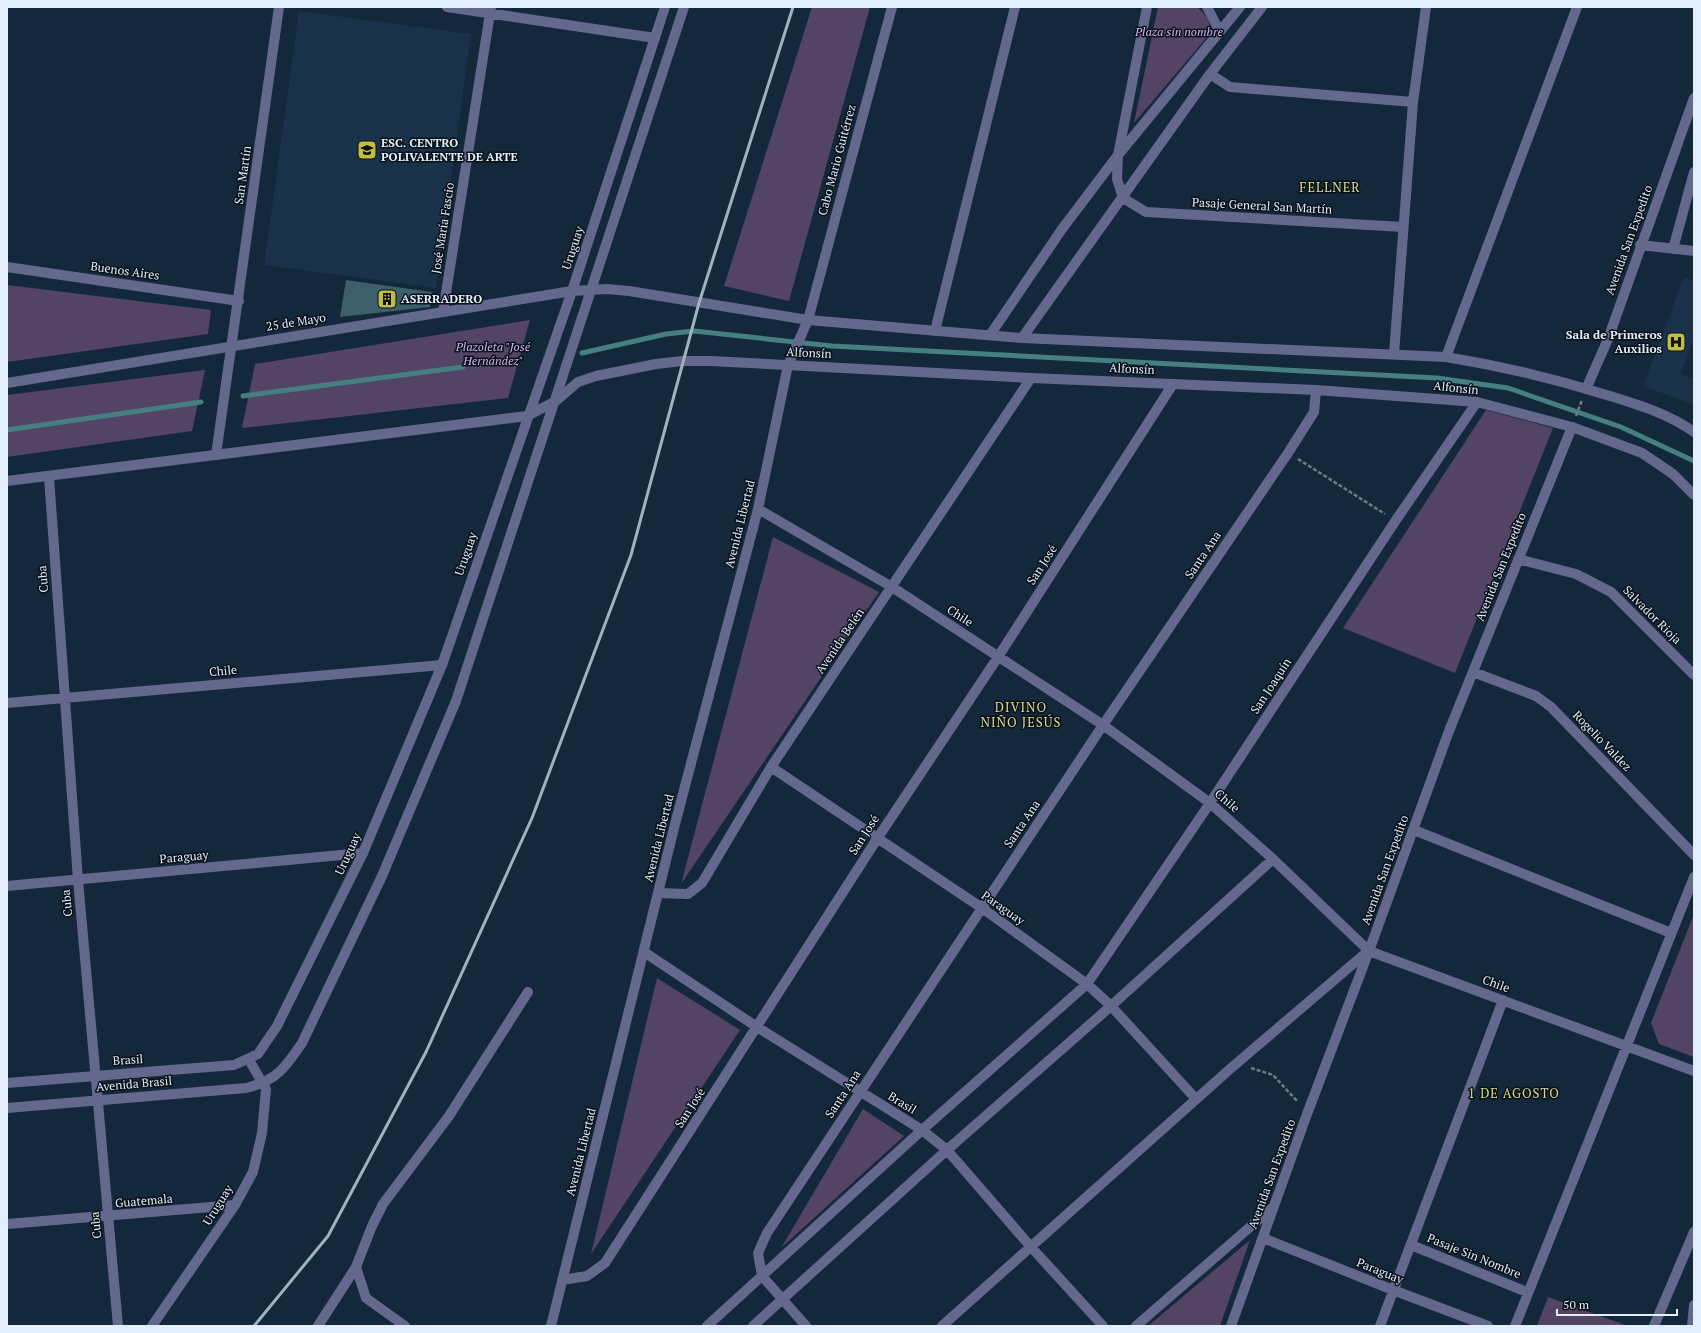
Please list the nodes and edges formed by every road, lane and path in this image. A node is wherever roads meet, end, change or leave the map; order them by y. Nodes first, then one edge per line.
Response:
1 (279, 7) edge
2 (447, 7) edge
3 (664, 7) edge
4 (684, 7) edge
5 (892, 7) edge
6 (1015, 7) edge
7 (1147, 7) edge
8 (1207, 7) edge
9 (1240, 7) edge
10 (1262, 7) edge
11 (1426, 7) edge
12 (1577, 7) edge
13 (490, 10) edge
14 (1220, 32) junction
15 (655, 38) junction
16 (1210, 74) junction
17 (1694, 98) edge
18 (1413, 102) junction
19 (1692, 110) edge
20 (1118, 155) junction
21 (1694, 172) edge
22 (1123, 198) junction
23 (1403, 227) junction
24 (1640, 245) junction
25 (1673, 249) junction
26 (1694, 251) edge
27 (7, 267) edge
28 (590, 290) junction
29 (572, 291) junction
30 (239, 301) junction
31 (443, 312) junction
32 (808, 320) junction
33 (935, 331) junction
34 (802, 334) joint
35 (990, 335) junction
36 (1022, 338) junction
37 (232, 346) junction
38 (1394, 354) junction
39 (1446, 357) junction
40 (789, 360) junction
41 (1031, 378) junction
42 (7, 382) edge
43 (1173, 384) junction
44 (1586, 389) junction
45 (1316, 390) junction
46 (556, 401) junction
47 (1477, 402) junction
48 (1581, 402) dead end
49 (528, 416) junction
50 (1573, 424) junction
51 (1694, 432) edge
52 (1288, 453) junction
53 (216, 455) junction
54 (49, 476) junction
55 (7, 481) edge
56 (1694, 495) edge
57 (758, 509) junction
58 (1396, 520) junction
59 (1518, 559) junction
60 (892, 587) junction
61 (998, 657) junction
62 (442, 665) junction
63 (1473, 672) junction
64 (1694, 675) edge
65 (65, 698) junction
66 (7, 703) edge
67 (1103, 725) junction
68 (771, 767) junction
69 (1210, 803) junction
70 (1414, 830) junction
71 (877, 839) junction
72 (364, 853) junction
73 (1694, 855) edge
74 (1273, 859) junction
75 (1694, 877) edge
76 (78, 880) junction
77 (7, 886) edge
78 (658, 894) junction
79 (982, 908) junction
80 (1671, 933) junction
81 (1369, 951) junction
82 (644, 952) junction
83 (1086, 984) junction
84 (528, 992) dead end
85 (1503, 1000) junction
86 (1111, 1006) junction
87 (757, 1028) junction
88 (1627, 1046) junction
89 (249, 1060) junction
90 (1230, 1069) junction
91 (1694, 1071) edge
92 (95, 1076) junction
93 (7, 1082) edge
94 (262, 1084) junction
95 (860, 1093) junction
96 (1196, 1099) junction
97 (97, 1100) junction
98 (7, 1108) edge
99 (1307, 1114) junction
100 (922, 1130) junction
101 (946, 1150) junction
102 (235, 1205) junction
103 (1274, 1207) junction
104 (108, 1217) junction
105 (7, 1224) edge
106 (1694, 1232) edge
107 (1263, 1238) junction
108 (1411, 1245) junction
109 (1031, 1247) junction
110 (356, 1267) junction
111 (762, 1276) junction
112 (562, 1280) junction
113 (1393, 1290) junction
114 (1527, 1292) junction
115 (783, 1300) junction
116 (1694, 1305) edge
117 (118, 1326) edge
118 (152, 1326) edge
119 (318, 1326) edge
120 (405, 1326) edge
121 (551, 1326) edge
122 (707, 1326) edge
123 (754, 1326) edge
124 (806, 1326) edge
125 (942, 1326) edge
126 (1104, 1326) edge
127 (1136, 1326) edge
128 (1231, 1326) edge
129 (1380, 1326) edge
130 (1488, 1326) edge
131 (1514, 1326) edge
132 (1654, 1326) edge
133 (1692, 1326) edge

1 - 30 street, San Martín
2 - 13 street
3 - 15 street, Uruguay
4 - 28 street
5 - 32 street, Cabo Mario Guitérrez
6 - 33 street
7 - 20 street
8 - 14 street
9 - 14 street
10 - 16 street
11 - 18 street
12 - 39 street
13 - 15 street
13 - 31 street, José María Fascio
14 - 20 street
15 - 29 street, Uruguay
16 - 18 street
16 - 22 street
17 - 19 street, Avenida San Expedito
18 - 23 street
19 - 24 street, Avenida San Expedito
20 - 22 street
20 - 35 street
21 - 25 street
22 - 23 street, Pasaje General San Martín
22 - 36 street
23 - 38 street
24 - 25 street
24 - 44 street, Avenida San Expedito
25 - 26 street
27 - 30 street, Buenos Aires
28 - 29 street, 25 de Mayo
28 - 32 street
28 - 46 street
29 - 31 street, 25 de Mayo
29 - 49 street, Uruguay
30 - 37 street, San Martín
31 - 37 street, 25 de Mayo
32 - 33 street
32 - 34 street, Cabo Mario Guitérrez
33 - 35 street
34 - 40 street, Avenida Libertad
35 - 36 street
36 - 38 street
37 - 42 street, 25 de Mayo
37 - 53 street, San Martín
38 - 39 street
39 - 44 street
40 - 41 street, Alfonsín
40 - 46 street, Alfonsín
40 - 57 street, Avenida Libertad
41 - 43 street, Alfonsín
41 - 60 street, Avenida Belén
43 - 45 street, Alfonsín
43 - 61 street, San José
44 - 51 street
45 - 47 street, Alfonsín
45 - 52 street, Santa Ana
46 - 49 street
46 - 94 street
47 - 50 street, Alfonsín
47 - 58 street, San Joaquín
48 - 50 path
49 - 53 street
49 - 62 street, Uruguay
50 - 56 street, Alfonsín
50 - 59 street, Avenida San Expedito
52 - 58 path
52 - 67 street, Santa Ana
53 - 54 street
54 - 55 street
54 - 65 street, Cuba
57 - 60 street, Chile
57 - 78 street, Avenida Libertad
58 - 69 street, San Joaquín
59 - 63 street, Avenida San Expedito
59 - 64 street, Salvador Rioja
60 - 61 street, Chile
60 - 68 street, Avenida Belén
61 - 67 street, Chile
61 - 71 street, San José
62 - 65 street, Chile
62 - 72 street, Uruguay
63 - 70 street, Avenida San Expedito
63 - 73 street, Rogelio Valdez
65 - 66 street, Chile
65 - 76 street, Cuba
67 - 69 street, Chile
67 - 79 street, Santa Ana
68 - 71 street, Paraguay
68 - 78 street, Avenida Belén
69 - 74 street, Chile
69 - 83 street, San Joaquín
70 - 80 street
70 - 81 street, Avenida San Expedito
71 - 79 street, Paraguay
71 - 87 street, San José
72 - 76 street, Paraguay
72 - 89 street, Uruguay
74 - 81 street, Chile
74 - 86 street
75 - 80 street
76 - 77 street, Paraguay
76 - 92 street, Cuba
78 - 82 street, Avenida Libertad
79 - 83 street, Paraguay
79 - 95 street, Santa Ana
80 - 88 street
81 - 85 street, Chile
81 - 90 street
81 - 99 street, Avenida San Expedito
82 - 87 street, Brasil
82 - 112 street, Avenida Libertad
83 - 86 street, Paraguay
83 - 100 street, San Joaquín
84 - 110 street
85 - 88 street, Chile
85 - 108 street
86 - 96 street, Paraguay
86 - 101 street
87 - 95 street, Brasil
87 - 112 street, San José
88 - 91 street, Chile
88 - 114 street
89 - 92 street, Brasil
89 - 94 street, Uruguay
90 - 96 street
90 - 99 path
92 - 93 street, Brasil
92 - 97 street, Cuba
94 - 97 street, Avenida Brasil
94 - 102 street, Uruguay
95 - 100 street, Brasil
95 - 111 street, Santa Ana
96 - 109 street
97 - 98 street, Avenida Brasil
97 - 104 street, Cuba
99 - 103 street, Avenida San Expedito
100 - 101 street, Brasil
100 - 111 street, San Joaquín
101 - 109 street, Brasil
101 - 115 street
102 - 104 street, Guatemala
102 - 118 street, Uruguay
103 - 107 street, Avenida San Expedito
103 - 127 street
104 - 105 street, Guatemala
104 - 117 street, Cuba
106 - 132 street
107 - 113 street, Paraguay
107 - 128 street, Avenida San Expedito
108 - 113 street
108 - 114 street, Pasaje Sin Nombre
109 - 125 street
109 - 126 street, Brasil
110 - 119 street
110 - 120 street
111 - 115 street
111 - 122 street, San Joaquín
112 - 121 street, Avenida Libertad
113 - 129 street
113 - 130 street, Paraguay
114 - 131 street
115 - 123 street
115 - 124 street
116 - 133 street

